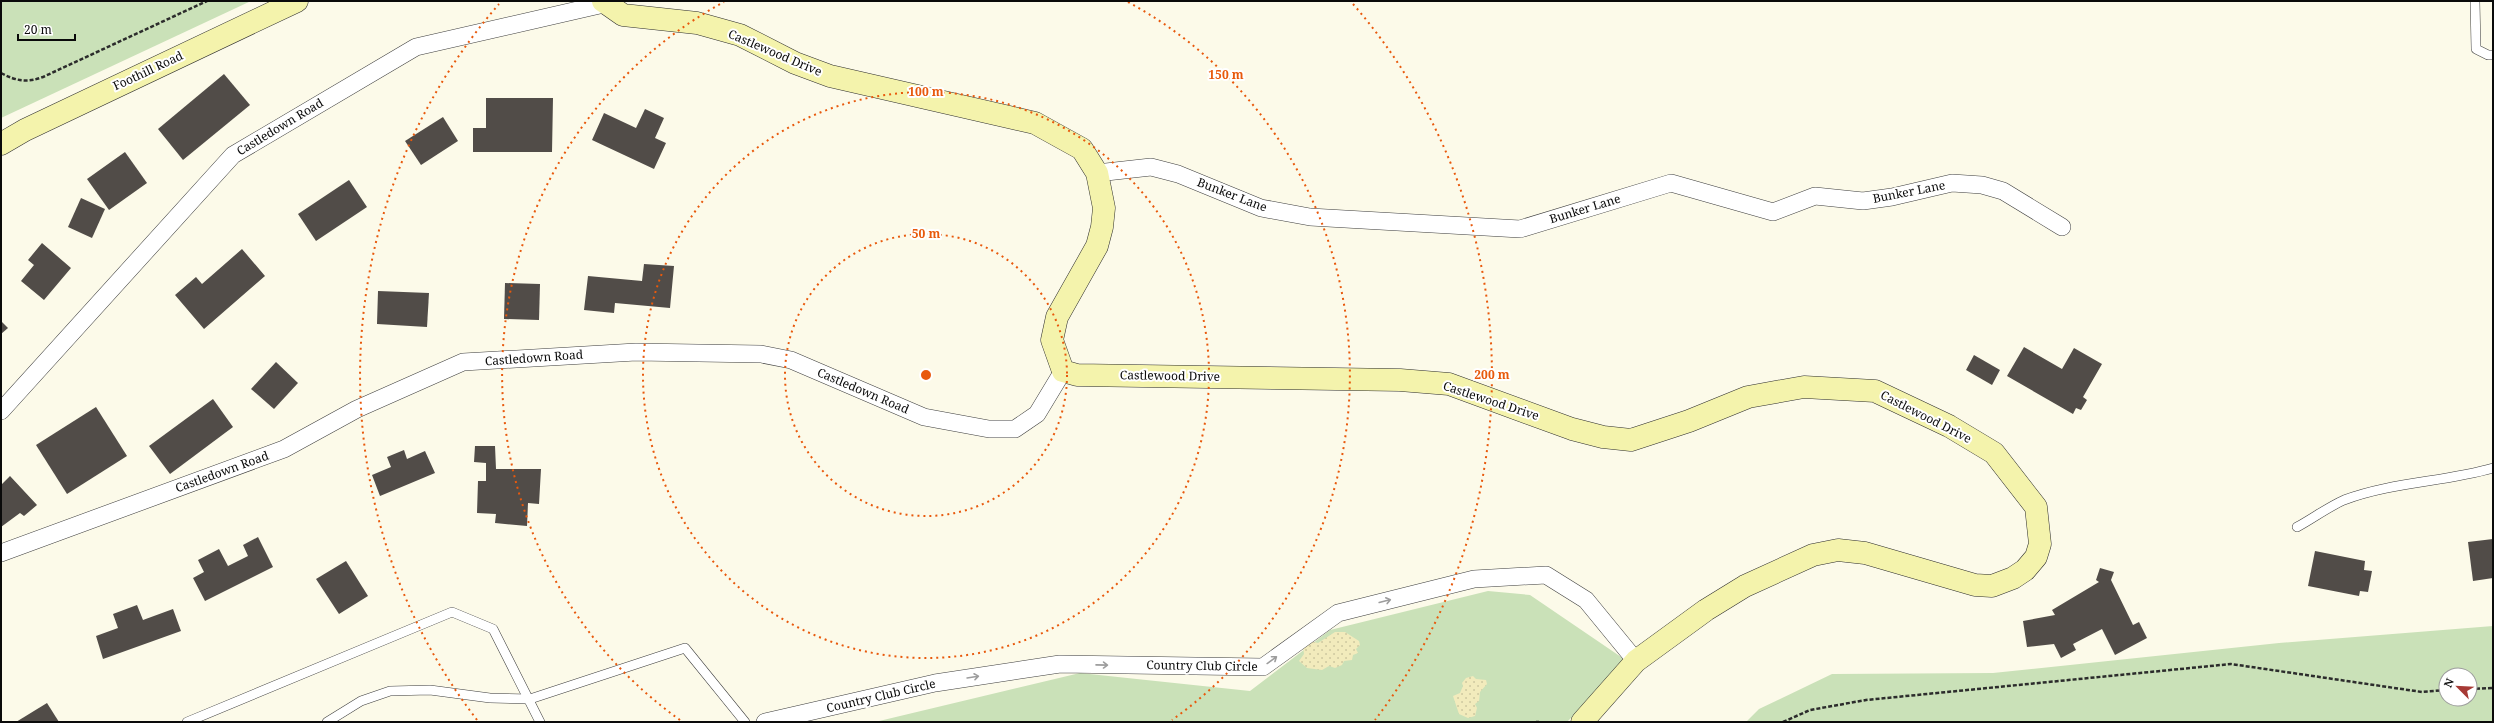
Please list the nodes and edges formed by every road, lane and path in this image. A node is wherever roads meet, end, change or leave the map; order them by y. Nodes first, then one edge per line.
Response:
1 (207, 1) edge
2 (297, 1) edge
3 (2475, 1) edge
4 (604, 2) edge
5 (2493, 55) edge
6 (1, 73) edge
7 (1, 144) edge
8 (1097, 173) junction
9 (2062, 226) dead end
10 (1063, 371) junction
11 (1, 410) edge
12 (2493, 468) edge
13 (2297, 527) dead end
14 (1, 553) edge
15 (1636, 661) junction
16 (2478, 688) edge
17 (2493, 688) edge
18 (2438, 691) edge
19 (530, 699) junction
20 (187, 722) edge
21 (327, 722) edge
22 (540, 722) edge
23 (745, 722) edge
24 (766, 722) edge
25 (1536, 722) edge
26 (1539, 722) edge
27 (1582, 722) edge
28 (1783, 722) edge

1 - 6 path
2 - 7 street, Foothill Road
3 - 5 lane
4 - 8 street, Castlewood Drive
4 - 11 street, Castledown Road
8 - 9 street, Bunker Lane
8 - 10 street, Castlewood Drive
10 - 14 street, Castledown Road
10 - 15 street, Castlewood Drive
12 - 13 lane
24 -> 15 street, Country Club Circle
15 - 27 street, Castlewood Drive
16 - 17 path
18 - 28 path
19 - 20 lane
19 - 21 lane
19 - 22 lane
19 - 23 lane
25 - 26 path

